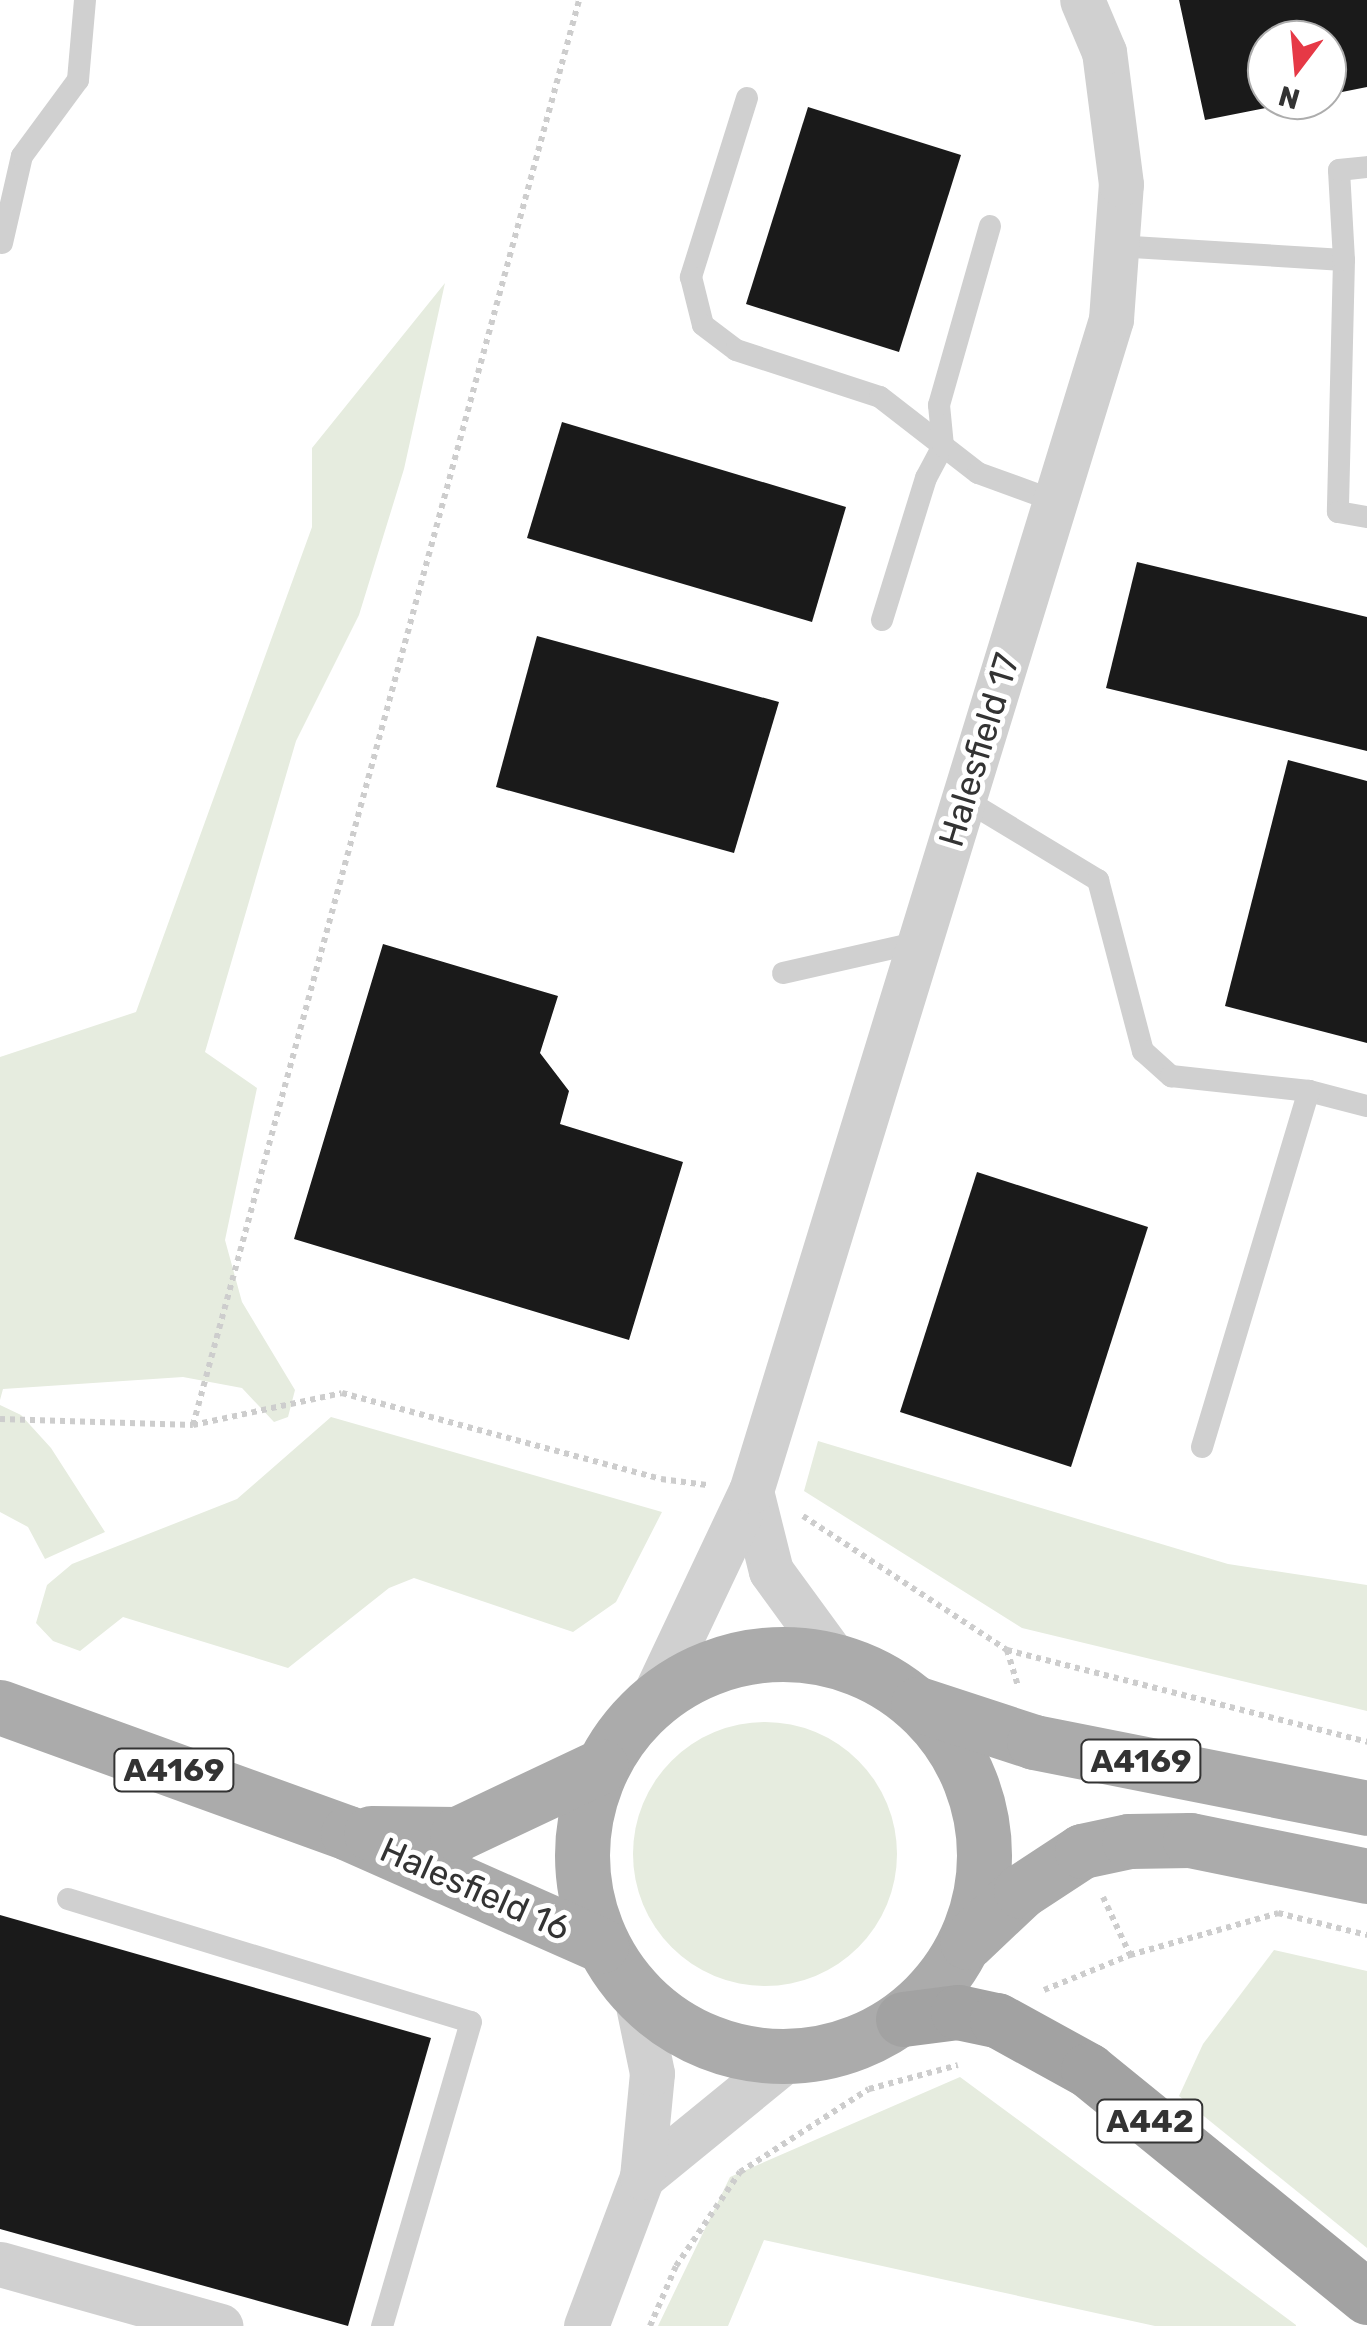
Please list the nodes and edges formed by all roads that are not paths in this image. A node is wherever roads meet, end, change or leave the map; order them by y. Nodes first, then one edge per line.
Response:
1 (84, 0) edge
2 (1082, 0) edge
3 (747, 98) dead end
4 (1367, 167) edge
5 (990, 226) dead end
6 (2, 243) dead end
7 (1116, 246) junction
8 (1344, 260) junction
9 (944, 446) junction
10 (1055, 500) junction
11 (1367, 517) edge
12 (882, 620) dead end
13 (964, 800) junction
14 (920, 942) junction
15 (783, 972) dead end
16 (1310, 1092) junction
17 (1367, 1106) edge
18 (1202, 1447) dead end
19 (751, 1491) junction
20 (836, 1660) junction
21 (652, 1700) junction
22 (918, 1704) junction
23 (0, 1707) edge
24 (600, 1766) junction
25 (1367, 1808) edge
26 (348, 1833) junction
27 (1367, 1876) edge
28 (68, 1899) dead end
29 (966, 1943) junction
30 (601, 1945) junction
31 (636, 1996) junction
32 (902, 2019) junction
33 (788, 2058) junction
34 (642, 2177) junction
35 (0, 2264) edge
36 (1367, 2298) edge
37 (220, 2326) edge
38 (382, 2326) edge
39 (586, 2326) edge

1 - 6 lane
2 - 7 street, Halesfield 17
3 - 9 lane
4 - 8 lane
5 - 9 lane
7 - 8 lane
7 - 10 street, Halesfield 17
8 - 11 lane
9 - 10 lane
9 - 12 lane
10 - 13 street, Halesfield 17
13 - 14 street, Halesfield 17
13 - 16 lane
14 - 15 lane
14 - 19 street, Halesfield 17
16 - 17 lane
16 - 18 lane
19 - 20 street
19 - 21 street, Halesfield 17
20 - 21 main road
20 - 22 main road
21 - 24 main road
22 - 25 main road, A4169
22 - 29 main road
23 - 26 main road, Halesfield 16 / A4169
24 - 26 main road, Halesfield 16 / A4169
24 - 30 main road
26 - 30 main road, Halesfield 16 / A4169
27 - 29 main road, A4169
28 - 38 lane
29 - 32 main road
30 - 31 main road
31 - 33 main road
31 - 34 street
32 - 33 main road
32 - 36 highway, A442
33 - 34 street
34 - 39 street
35 - 37 street

